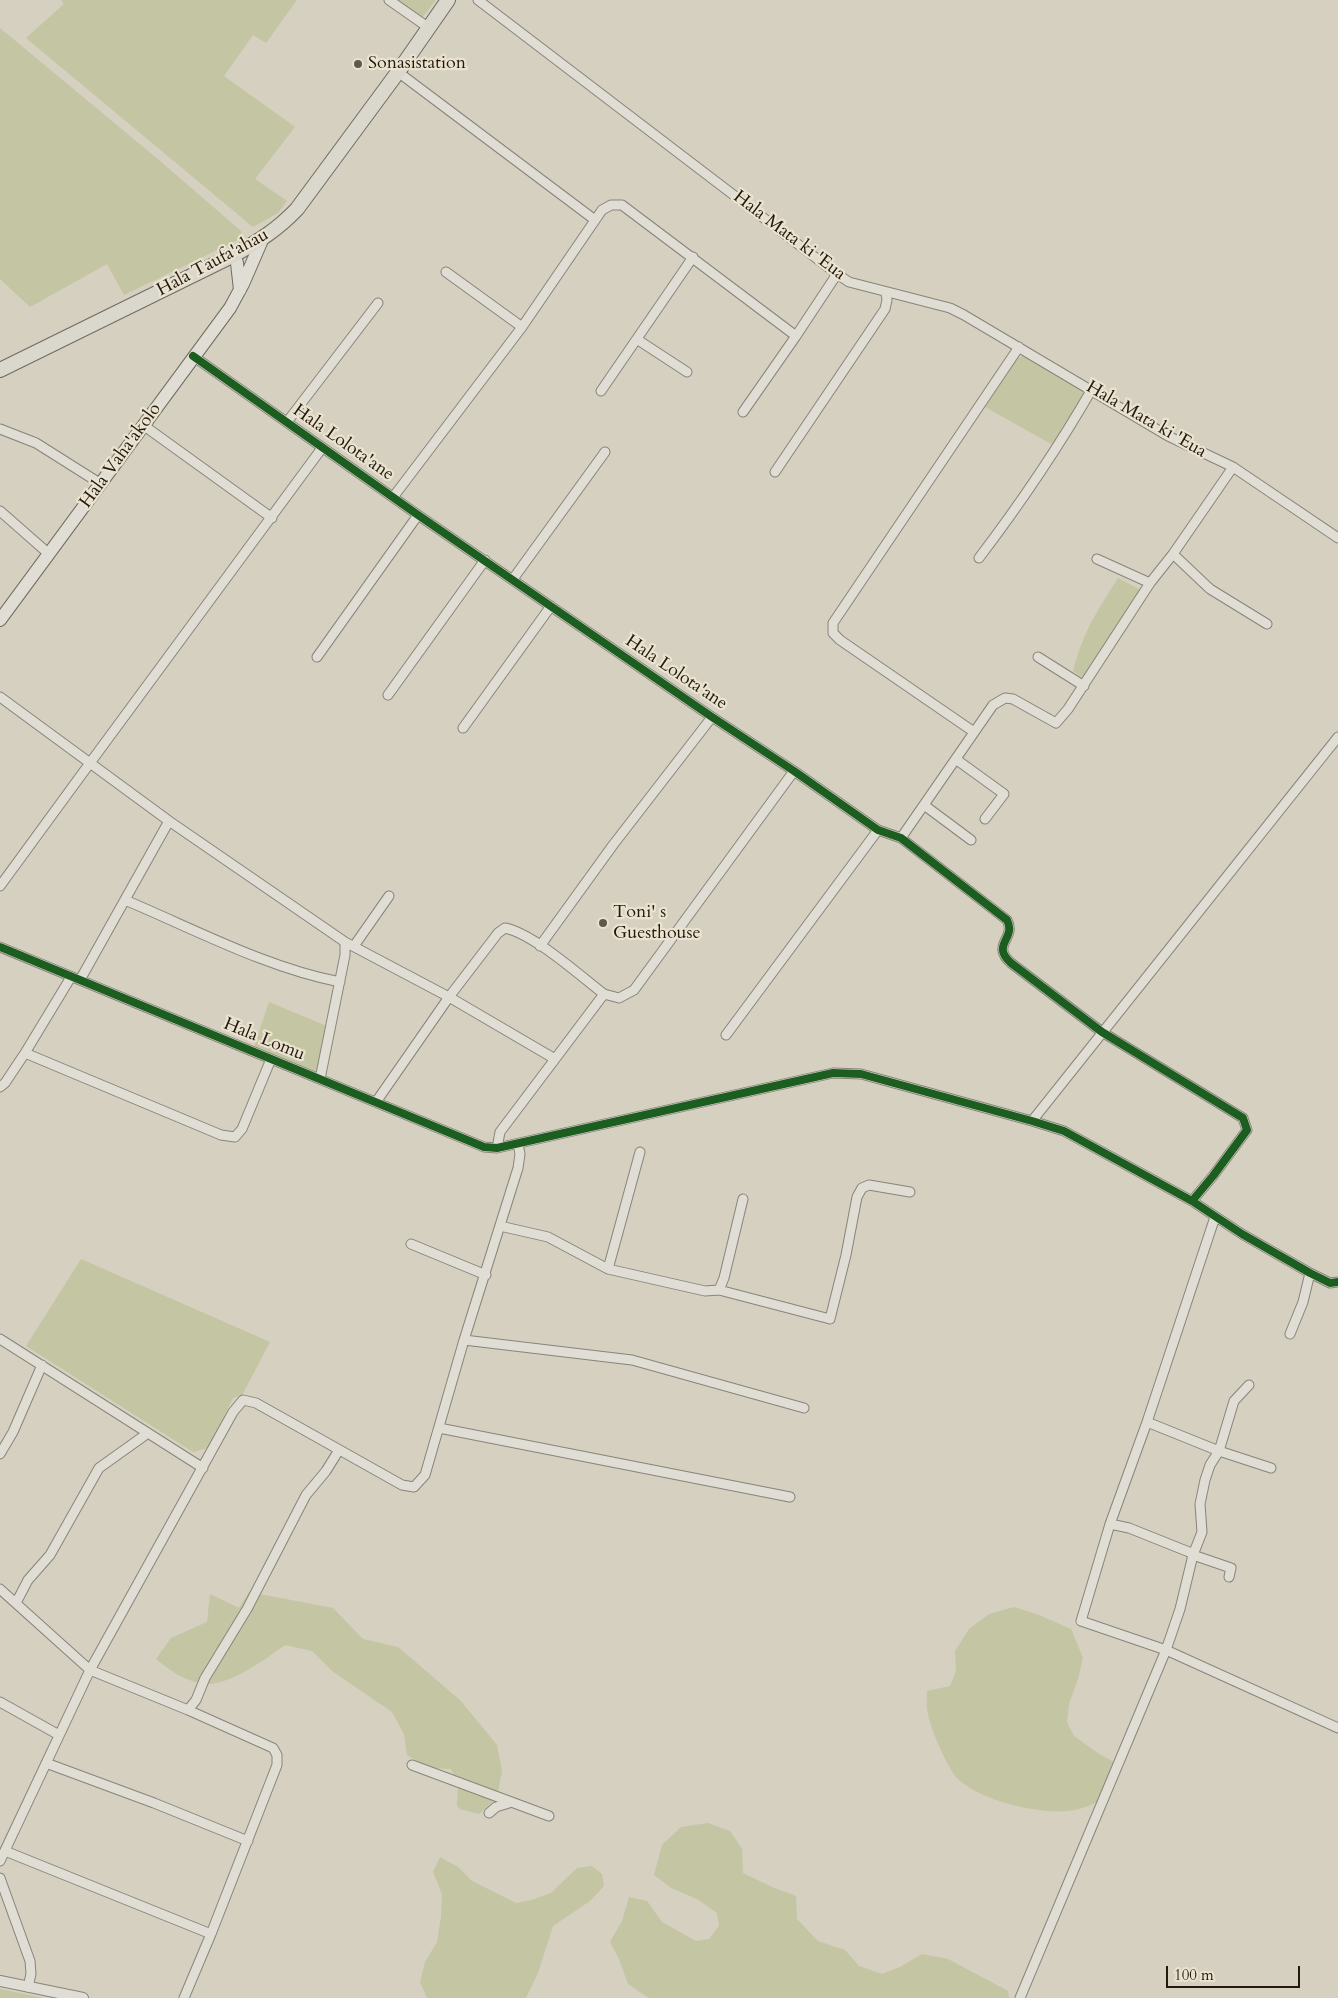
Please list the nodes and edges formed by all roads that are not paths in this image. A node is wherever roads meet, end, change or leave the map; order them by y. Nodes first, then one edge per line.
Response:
1 (389, 0) edge
2 (448, 0) edge
3 (478, 0) edge
4 (429, 28) junction
5 (398, 72) junction
6 (595, 220) junction
7 (262, 240) junction
8 (234, 255) junction
9 (693, 257) junction
10 (446, 272) dead end
11 (837, 274) junction
12 (240, 290) junction
13 (886, 293) junction
14 (378, 303) dead end
15 (522, 327) junction
16 (796, 336) junction
17 (638, 340) junction
18 (1019, 347) junction
19 (193, 356) junction
20 (0, 370) edge
21 (686, 372) dead end
22 (1092, 389) junction
23 (601, 391) dead end
24 (743, 412) dead end
25 (287, 422) junction
26 (143, 425) junction
27 (0, 429) edge
28 (322, 448) junction
29 (605, 452) dead end
30 (1233, 468) junction
31 (775, 472) dead end
32 (101, 484) junction
33 (394, 496) junction
34 (0, 511) edge
35 (418, 515) junction
36 (272, 518) junction
37 (1338, 538) edge
38 (49, 554) junction
39 (1173, 554) junction
40 (979, 558) dead end
41 (1097, 559) dead end
42 (485, 560) junction
43 (514, 579) junction
44 (1150, 583) junction
45 (552, 606) junction
46 (0, 620) edge
47 (1267, 624) dead end
48 (317, 657) dead end
49 (1038, 657) dead end
50 (1084, 686) junction
51 (388, 695) dead end
52 (0, 697) edge
53 (712, 717) junction
54 (464, 728) dead end
55 (974, 732) junction
56 (1338, 737) edge
57 (957, 760) junction
58 (90, 764) junction
59 (794, 771) junction
60 (924, 805) junction
61 (985, 819) dead end
62 (169, 821) junction
63 (878, 830) junction
64 (901, 838) junction
65 (971, 840) dead end
66 (0, 886) edge
67 (389, 896) dead end
68 (126, 900) junction
69 (345, 942) junction
70 (354, 946) junction
71 (540, 946) junction
72 (0, 947) edge
73 (76, 979) junction
74 (340, 982) junction
75 (604, 994) junction
76 (449, 997) junction
77 (1102, 1032) junction
78 (726, 1035) dead end
79 (25, 1053) junction
80 (271, 1059) junction
81 (555, 1059) junction
82 (320, 1079) junction
83 (0, 1087) edge
84 (376, 1102) junction
85 (1032, 1121) junction
86 (518, 1144) junction
87 (497, 1148) junction
88 (640, 1152) dead end
89 (910, 1192) dead end
90 (743, 1199) dead end
91 (1192, 1201) junction
92 (1215, 1217) junction
93 (500, 1226) junction
94 (411, 1244) dead end
95 (608, 1269) junction
96 (1310, 1273) junction
97 (486, 1275) junction
98 (1338, 1282) edge
99 (719, 1290) junction
100 (1290, 1334) dead end
101 (0, 1339) edge
102 (464, 1340) junction
103 (42, 1365) junction
104 (1250, 1385) dead end
105 (804, 1408) dead end
106 (1147, 1422) junction
107 (439, 1428) junction
108 (148, 1433) junction
109 (339, 1450) junction
110 (1219, 1451) junction
111 (0, 1454) edge
112 (203, 1468) junction
113 (1271, 1468) dead end
114 (790, 1497) dead end
115 (1110, 1524) junction
116 (1193, 1555) junction
117 (1229, 1577) dead end
118 (0, 1589) edge
119 (16, 1603) junction
120 (1166, 1650) junction
121 (90, 1670) junction
122 (0, 1702) edge
123 (188, 1710) junction
124 (1338, 1728) edge
125 (59, 1735) junction
126 (46, 1763) junction
127 (412, 1765) dead end
128 (509, 1803) junction
129 (489, 1813) dead end
130 (549, 1816) dead end
131 (248, 1841) junction
132 (5, 1851) junction
133 (0, 1861) edge
134 (0, 1878) edge
135 (211, 1934) junction
136 (0, 1981) edge
137 (28, 1986) junction
138 (84, 1998) edge
139 (184, 1998) edge
140 (1020, 1998) edge

1 - 4 street
2 - 4 main road, Hala Taufa'ahau
3 - 11 street, Hala Mata ki 'Eua
4 - 5 main road, Hala Taufa'ahau
5 - 6 street
5 - 7 main road, Hala Taufa'ahau
6 - 9 street
6 - 15 street
7 - 8 main road, Hala Taufa'ahau
7 - 12 main road, Hala Vaha'akolo
8 - 12 main road
8 - 20 main road, Hala Taufa'ahau
9 - 16 street
9 - 17 street
10 - 15 street
11 - 13 street, Hala Mata ki 'Eua
11 - 16 street
12 - 19 main road, Hala Vaha'akolo
13 - 18 street, Hala Mata ki 'Eua
13 - 31 street
14 - 25 street
15 - 33 street
16 - 24 street
17 - 21 street
17 - 23 street
18 - 22 street, Hala Mata ki 'Eua
18 - 55 street
19 - 25 street, Hala Lolota'ane
19 - 26 main road, Hala Vaha'akolo
22 - 30 street, Hala Mata ki 'Eua
22 - 40 street
25 - 28 street, Hala Lolota'ane
26 - 32 main road, Hala Vaha'akolo
26 - 36 street
27 - 32 street
28 - 33 street, Hala Lolota'ane
28 - 36 street
29 - 43 street
30 - 37 street, Hala Mata ki 'Eua
30 - 39 street
32 - 38 main road, Hala Vaha'akolo
33 - 35 street, Hala Lolota'ane
34 - 38 street
35 - 42 street, Hala Lolota'ane
35 - 48 street
36 - 58 street
38 - 46 main road, Hala Vaha'akolo
39 - 44 street
39 - 47 street
41 - 44 street
42 - 43 street, Hala Lolota'ane
42 - 51 street
43 - 45 street, Hala Lolota'ane
44 - 50 street
45 - 53 street, Hala Lolota'ane
45 - 54 street
49 - 50 street
50 - 55 street
52 - 58 street
53 - 59 street, Hala Lolota'ane
53 - 71 street
55 - 57 street
56 - 77 street
57 - 60 street
57 - 61 street
58 - 62 street
58 - 66 street
59 - 63 street, Hala Lolota'ane
59 - 75 street
60 - 64 street
60 - 65 street
62 - 68 street
62 - 69 street
63 - 64 street, Hala Lolota'ane
63 - 78 street
64 - 77 street, Hala Lolota'ane
67 - 70 street
68 - 73 street
68 - 74 street
69 - 70 street
69 - 74 street
70 - 76 street
71 - 75 street
71 - 76 street
72 - 73 street, Hala Lomu
73 - 79 street
73 - 80 street, Hala Lomu
74 - 82 street
75 - 81 street
76 - 81 street
76 - 84 street
77 - 85 street
77 - 91 street
79 - 80 street
79 - 83 street
80 - 82 street, Hala Lomu
81 - 87 street
82 - 84 street, Hala Lomu
84 - 87 street, Hala Lomu
85 - 86 street, Hala Lomu
85 - 91 street, Hala Lomu
86 - 87 street, Hala Lomu
86 - 93 street
88 - 95 street
89 - 99 street
90 - 99 street
91 - 92 street, Hala Lomu
92 - 96 street, Hala Lomu
92 - 106 street
93 - 95 street
93 - 97 street
94 - 97 street
95 - 99 street
96 - 98 street, Hala Lomu
96 - 100 street
97 - 102 street
101 - 103 street
102 - 105 street
102 - 107 street
103 - 108 street
103 - 111 street
104 - 110 street
106 - 110 street
106 - 115 street
107 - 109 street
107 - 114 street
108 - 112 street
108 - 119 street
109 - 112 street
109 - 123 street
110 - 113 street
110 - 116 street
112 - 121 street
115 - 116 street
115 - 120 street
116 - 117 street
116 - 120 street
118 - 119 street
119 - 121 street
120 - 124 street
120 - 140 street
121 - 123 street
121 - 125 street
122 - 125 street
123 - 131 street
125 - 126 street
126 - 131 street
126 - 132 street
127 - 128 street
128 - 129 street
128 - 130 street
131 - 135 street
132 - 133 street
132 - 135 street
134 - 137 street
135 - 139 street
136 - 137 street
137 - 138 street

